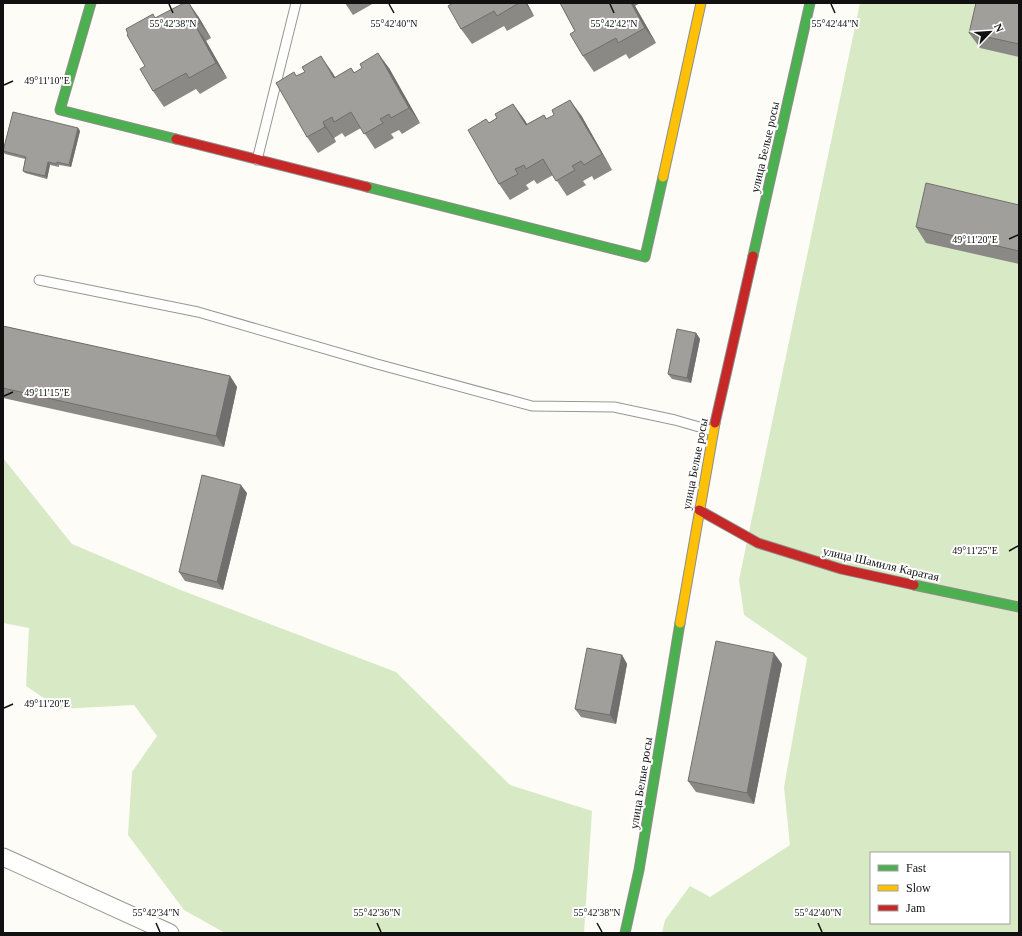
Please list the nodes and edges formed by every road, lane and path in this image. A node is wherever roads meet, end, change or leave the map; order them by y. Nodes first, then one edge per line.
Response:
1 (91, 3) edge
2 (296, 3) edge
3 (700, 3) edge
4 (810, 3) edge
5 (257, 160) junction
6 (39, 280) dead end
7 (713, 431) junction
8 (699, 510) junction
9 (1019, 607) edge
10 (3, 857) edge
11 (170, 933) edge
12 (625, 933) edge

1 - 5 street
2 - 5 lane
3 - 5 street
4 - 7 street, улица Белые росы
6 - 7 lane
7 - 8 street, улица Белые росы
8 - 9 street, улица Шамиля Каратая
8 - 12 street, улица Белые росы
10 - 11 street

